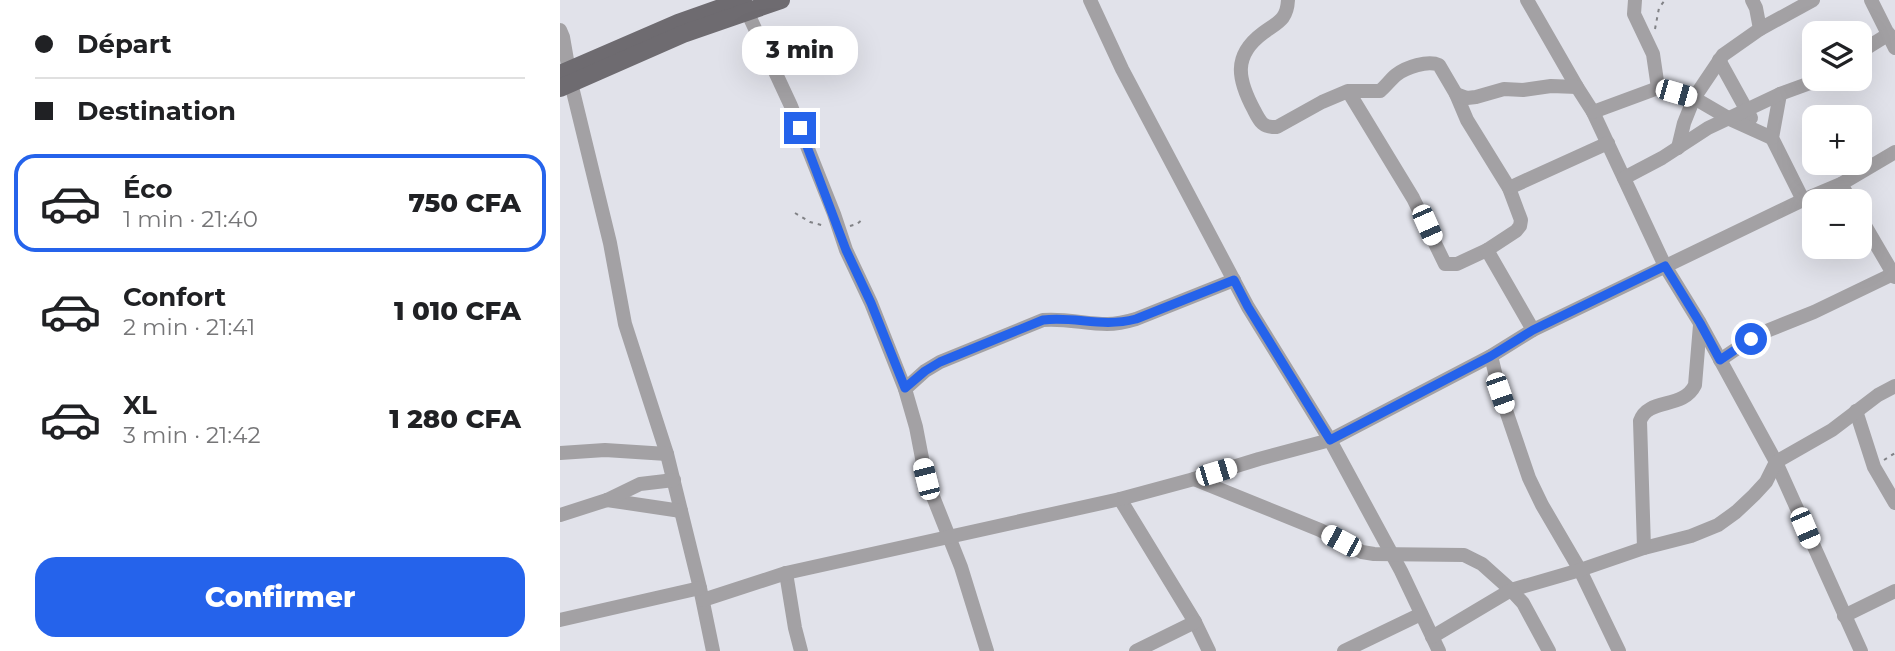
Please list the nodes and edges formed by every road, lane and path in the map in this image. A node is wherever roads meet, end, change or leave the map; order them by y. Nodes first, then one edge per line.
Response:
1 (781, 0) edge
2 (1090, 0) edge
3 (1288, 0) edge
4 (1527, 0) edge
5 (1634, 0) edge
6 (1665, 0) edge
7 (1752, 0) edge
8 (1813, 0) edge
9 (1871, 0) edge
10 (743, 3) edge
11 (1760, 29) junction
12 (560, 30) edge
13 (1655, 32) dead end
14 (1888, 34) junction
15 (1872, 44) edge
16 (1895, 48) edge
17 (1720, 60) junction
18 (565, 79) edge
19 (1802, 86) edge
20 (1577, 88) junction
21 (1658, 88) junction
22 (1348, 91) junction
23 (1456, 94) junction
24 (1780, 94) junction
25 (1694, 98) junction
26 (1746, 110) junction
27 (1593, 112) junction
28 (1730, 118) junction
29 (1758, 132) junction
30 (1772, 138) junction
31 (1608, 143) junction
32 (1678, 148) junction
33 (1895, 152) edge
34 (1624, 178) junction
35 (1841, 184) junction
36 (1508, 188) junction
37 (1829, 189) edge
38 (1844, 189) edge
39 (1802, 198) edge
40 (1802, 200) edge
41 (1872, 238) edge
42 (1487, 250) junction
43 (1665, 266) junction
44 (1894, 276) edge
45 (1234, 280) junction
46 (1700, 323) junction
47 (1533, 330) junction
48 (1491, 356) junction
49 (1720, 360) junction
50 (1895, 386) edge
51 (905, 388) junction
52 (1857, 411) junction
53 (1330, 440) junction
54 (560, 453) edge
55 (667, 454) junction
56 (1776, 462) junction
57 (1194, 479) junction
58 (674, 480) junction
59 (1120, 499) junction
60 (607, 500) junction
61 (1895, 503) edge
62 (681, 511) junction
63 (560, 514) edge
64 (948, 537) junction
65 (1644, 548) junction
66 (1391, 553) junction
67 (1580, 570) junction
68 (786, 573) junction
69 (1511, 590) junction
70 (1895, 592) edge
71 (701, 594) junction
72 (1421, 614) junction
73 (1844, 617) junction
74 (560, 620) edge
75 (1195, 622) junction
76 (1436, 644) edge
77 (713, 651) edge
78 (801, 651) edge
79 (987, 651) edge
80 (1136, 651) edge
81 (1209, 651) edge
82 (1343, 651) edge
83 (1549, 651) edge
84 (1619, 651) edge
85 (1860, 651) edge

1 - 10 main road
2 - 45 street
3 - 22 street
4 - 20 street
5 - 21 street
6 - 13 path
7 - 11 street
8 - 11 street
9 - 14 street
10 - 18 main road
10 - 51 street
11 - 17 street
12 - 18 street
14 - 15 street
14 - 16 street
17 - 25 street
17 - 26 street
18 - 55 street
19 - 24 street
20 - 23 street
20 - 27 street
21 - 25 street
21 - 27 street
22 - 23 street
22 - 42 street
23 - 36 street
24 - 26 street
24 - 30 street
25 - 28 street
25 - 32 street
26 - 28 street
26 - 29 street
27 - 31 street
28 - 29 street
28 - 32 street
29 - 30 street
30 - 39 street
31 - 34 street
31 - 36 street
32 - 34 street
33 - 35 street
34 - 43 street
35 - 37 street
35 - 38 street
36 - 42 street
40 - 43 street
41 - 44 street
42 - 47 street
43 - 46 street
43 - 47 street
44 - 49 street
45 - 51 street
45 - 53 street
46 - 49 street
46 - 65 street
47 - 48 street
48 - 53 street
48 - 67 street
49 - 56 street
50 - 52 street
51 - 64 street
52 - 56 street
52 - 61 street
53 - 57 street
53 - 66 street
54 - 55 street
55 - 58 street
56 - 65 street
56 - 73 street
57 - 59 street
57 - 66 street
58 - 60 street
58 - 62 street
59 - 64 street
59 - 75 street
60 - 62 street
60 - 63 street
62 - 71 street
64 - 68 street
64 - 79 street
65 - 67 street
66 - 69 street
66 - 72 street
67 - 69 street
67 - 84 street
68 - 71 street
68 - 78 street
69 - 76 street
69 - 83 street
70 - 73 street
71 - 74 street
71 - 77 street
72 - 76 street
72 - 82 street
73 - 85 street
75 - 80 street
75 - 81 street

